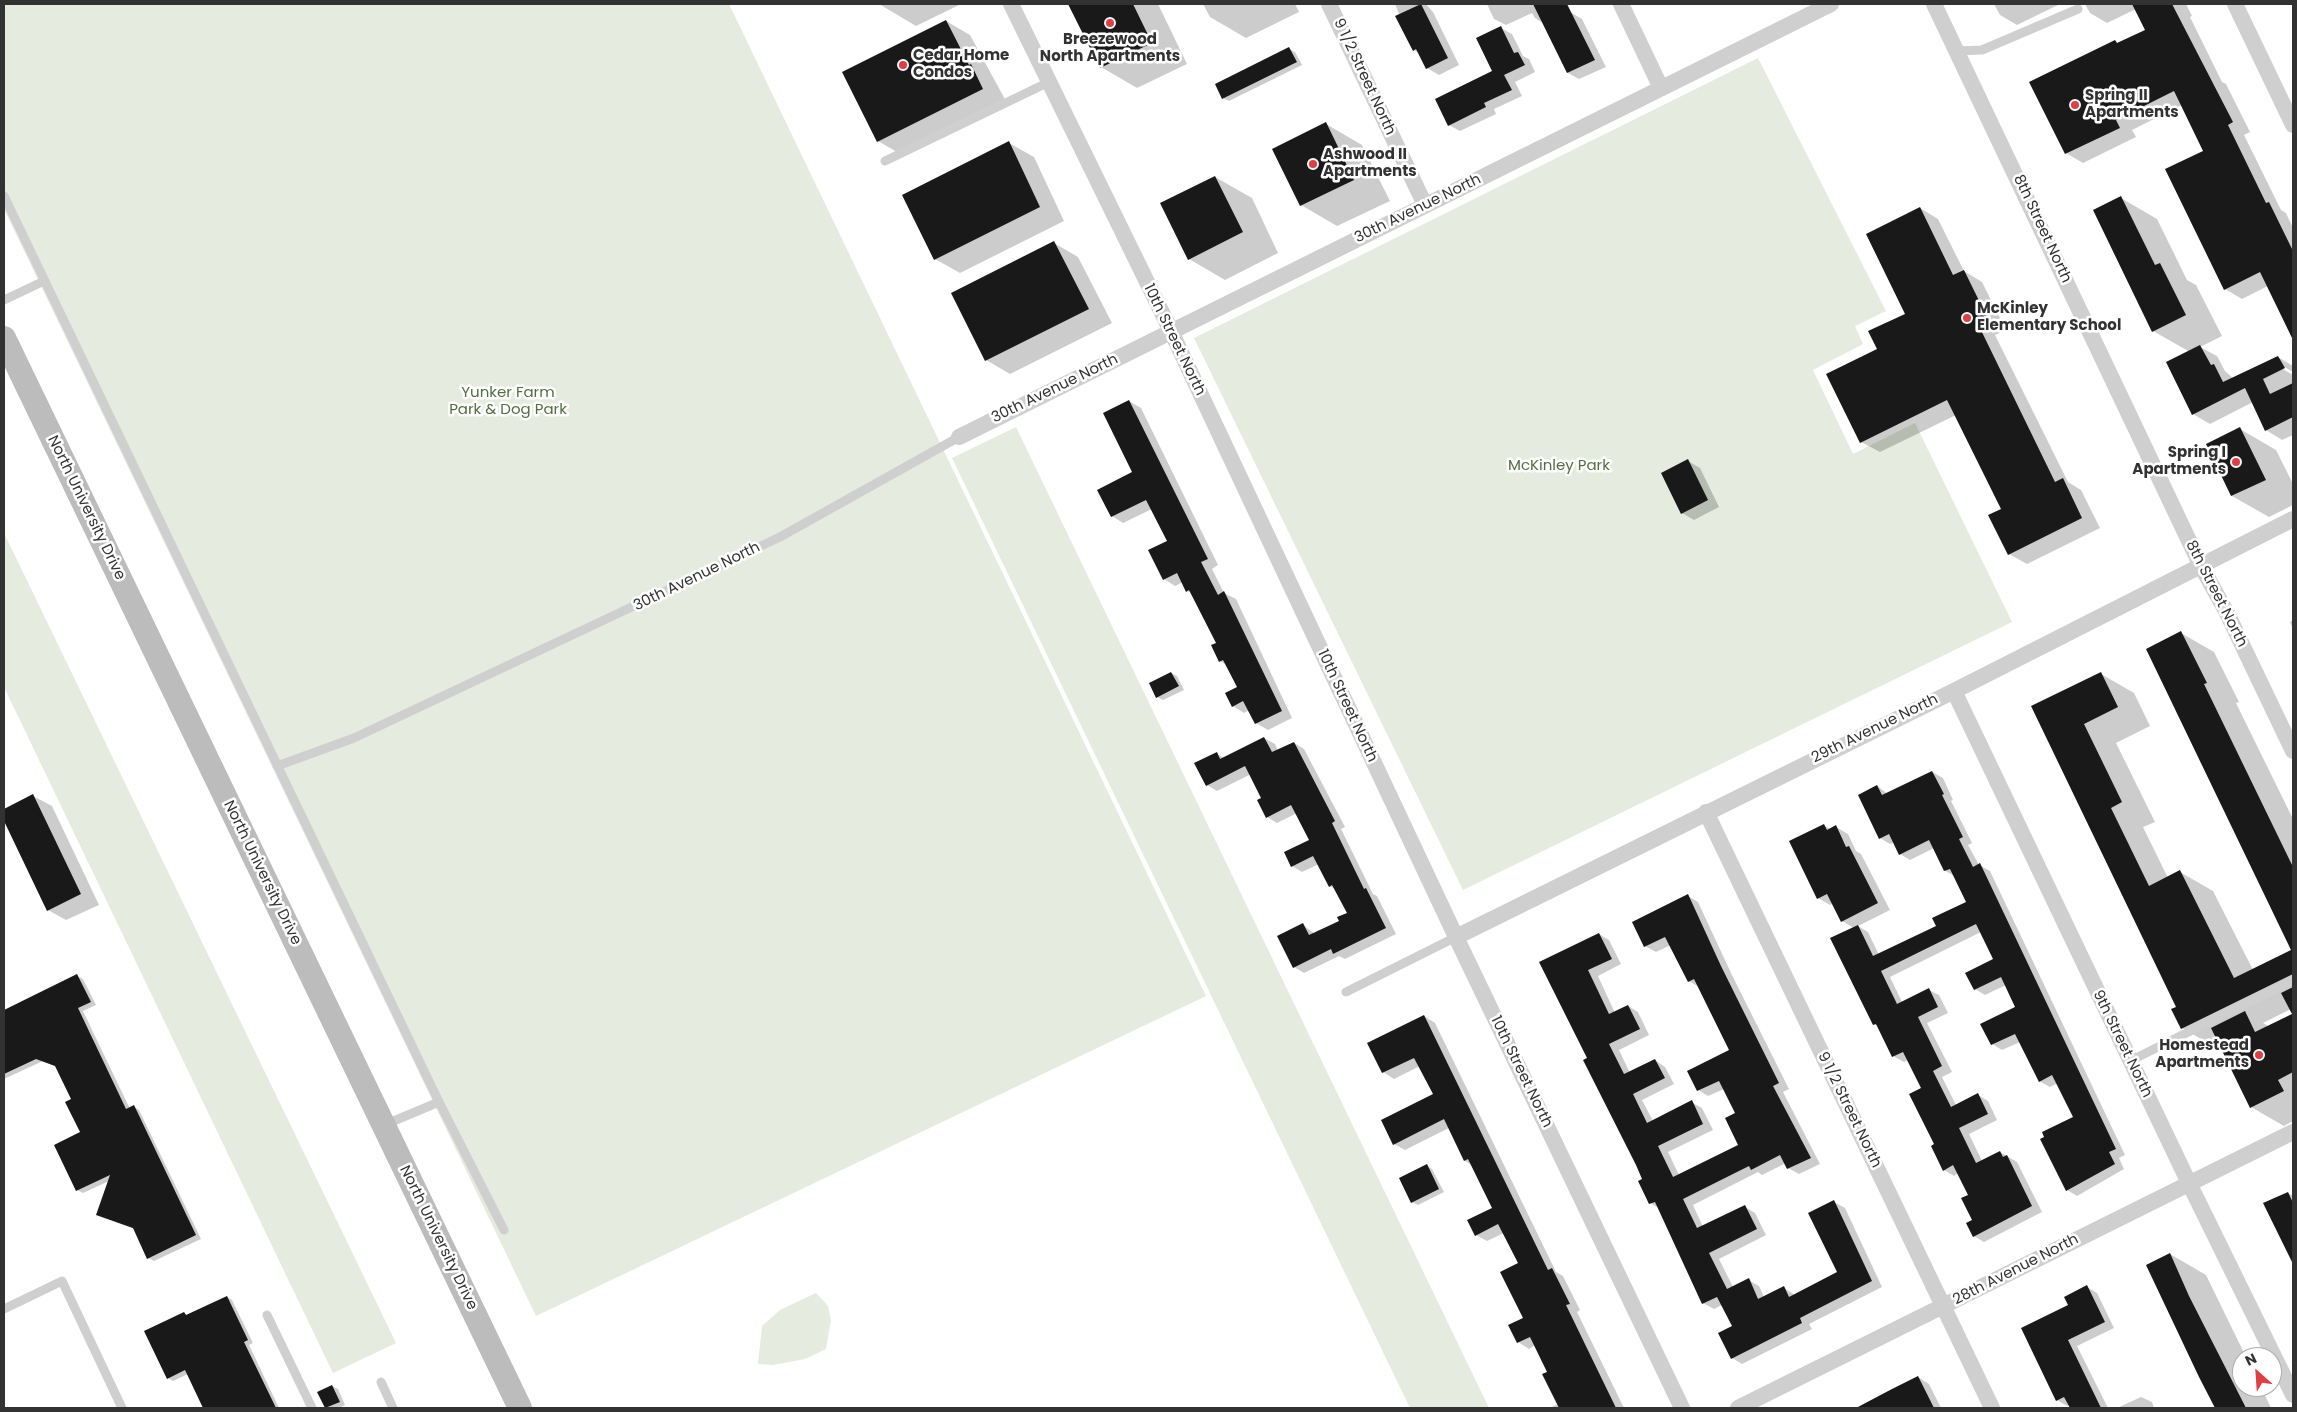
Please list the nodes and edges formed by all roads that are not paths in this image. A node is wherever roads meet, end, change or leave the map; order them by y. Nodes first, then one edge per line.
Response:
1 (1011, 4) edge
2 (1329, 4) edge
3 (1621, 4) edge
4 (1831, 4) edge
5 (1934, 4) edge
6 (2235, 4) edge
7 (2078, 9) dead end
8 (1957, 51) junction
9 (1049, 82) junction
10 (1661, 88) junction
11 (2293, 125) edge
12 (885, 160) dead end
13 (4, 196) edge
14 (1425, 205) junction
15 (44, 281) junction
16 (4, 300) edge
17 (1171, 332) junction
18 (4, 338) edge
19 (959, 437) joint
20 (2293, 520) edge
21 (2201, 566) junction
22 (1954, 691) junction
23 (2293, 751) edge
24 (277, 766) junction
25 (1706, 812) junction
26 (1456, 937) junction
27 (2293, 980) edge
28 (1346, 992) dead end
29 (2130, 1060) junction
30 (439, 1102) junction
31 (384, 1125) junction
32 (2293, 1132) edge
33 (2189, 1183) junction
34 (504, 1230) dead end
35 (4, 1308) edge
36 (1944, 1308) junction
37 (267, 1315) dead end
38 (381, 1382) dead end
39 (2293, 1395) edge
40 (122, 1408) edge
41 (312, 1408) edge
42 (392, 1408) edge
43 (520, 1408) edge
44 (1682, 1408) edge
45 (1738, 1408) edge
46 (1992, 1408) edge

1 - 9 street, 10th Street North
2 - 14 street, 9 1/2 Street North
3 - 10 street
4 - 10 street, 30th Avenue North
5 - 8 street, 8th Street North
6 - 11 street
7 - 8 lane
8 - 21 street, 8th Street North
9 - 12 lane
9 - 17 street, 10th Street North
10 - 14 street, 30th Avenue North
13 - 15 lane
14 - 17 street, 30th Avenue North
15 - 16 lane
15 - 24 lane
17 - 19 street, 30th Avenue North
17 - 26 street, 10th Street North
18 - 31 main road, North University Drive
19 - 24 lane, 30th Avenue North
20 - 21 street, 29th Avenue North
21 - 22 street, 29th Avenue North
21 - 23 street, 8th Street North
22 - 25 street, 29th Avenue North
22 - 29 street, 9th Street North
24 - 30 lane
25 - 26 street, 29th Avenue North
25 - 36 street, 9 1/2 Street North
26 - 28 lane
26 - 44 street, 10th Street North
27 - 29 lane
29 - 33 street, 9th Street North
30 - 31 lane
30 - 34 lane
31 - 43 main road, North University Drive
32 - 33 street, 28th Avenue North
33 - 36 street, 28th Avenue North
33 - 39 street, 9th Street North
35 - 40 lane
36 - 45 street, 28th Avenue North
36 - 46 street, 9 1/2 Street North
37 - 41 lane
38 - 42 lane

